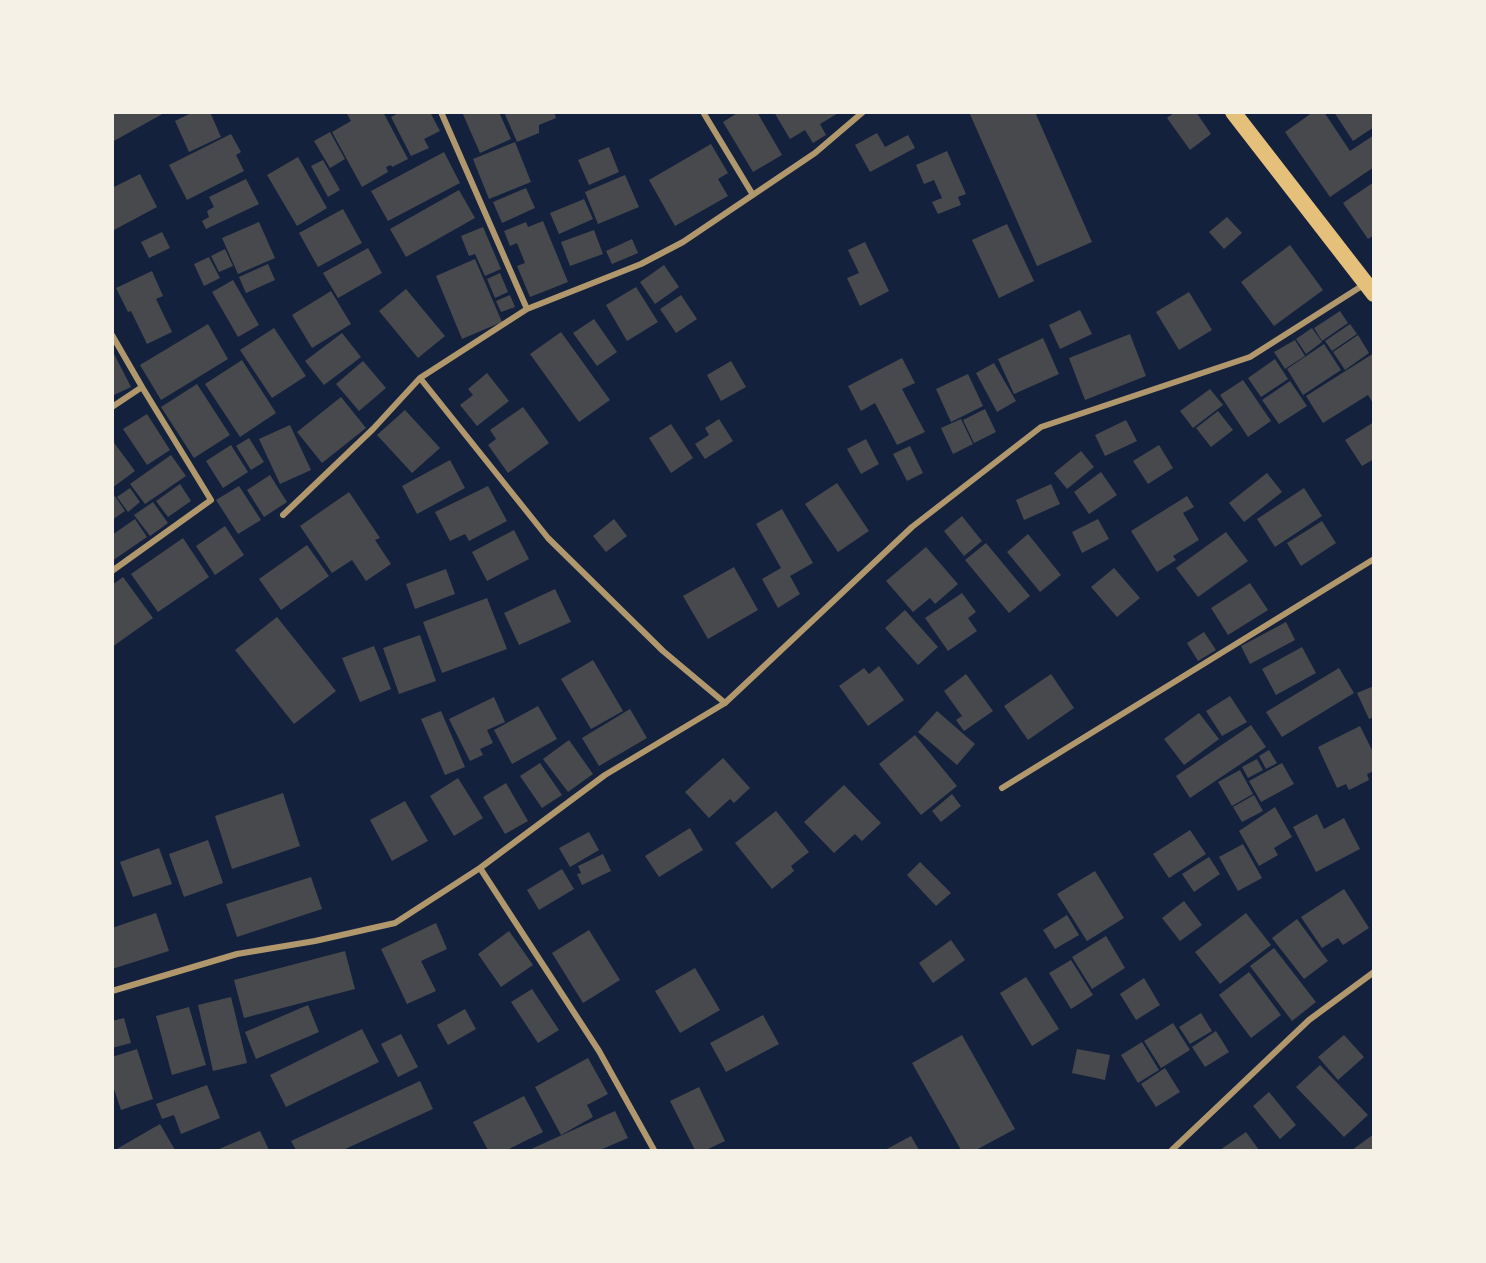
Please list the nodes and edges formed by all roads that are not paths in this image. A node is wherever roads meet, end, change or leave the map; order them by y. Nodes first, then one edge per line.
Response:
1 (441, 112) edge
2 (703, 112) edge
3 (863, 112) edge
4 (1233, 112) edge
5 (753, 195) junction
6 (1370, 289) edge
7 (527, 309) junction
8 (112, 334) edge
9 (420, 378) junction
10 (142, 387) junction
11 (112, 408) edge
12 (283, 515) dead end
13 (1374, 559) edge
14 (112, 572) edge
15 (725, 703) junction
16 (1002, 788) dead end
17 (480, 867) junction
18 (1374, 972) edge
19 (112, 991) edge
20 (654, 1150) edge
21 (1172, 1150) edge

1 - 7 street
2 - 5 street
3 - 5 street
4 - 6 highway
5 - 7 street
6 - 15 street
7 - 9 street
8 - 10 street
9 - 12 street
9 - 15 street
10 - 11 street
10 - 14 street
13 - 16 street
15 - 17 street
17 - 19 street
17 - 20 street
18 - 21 street

